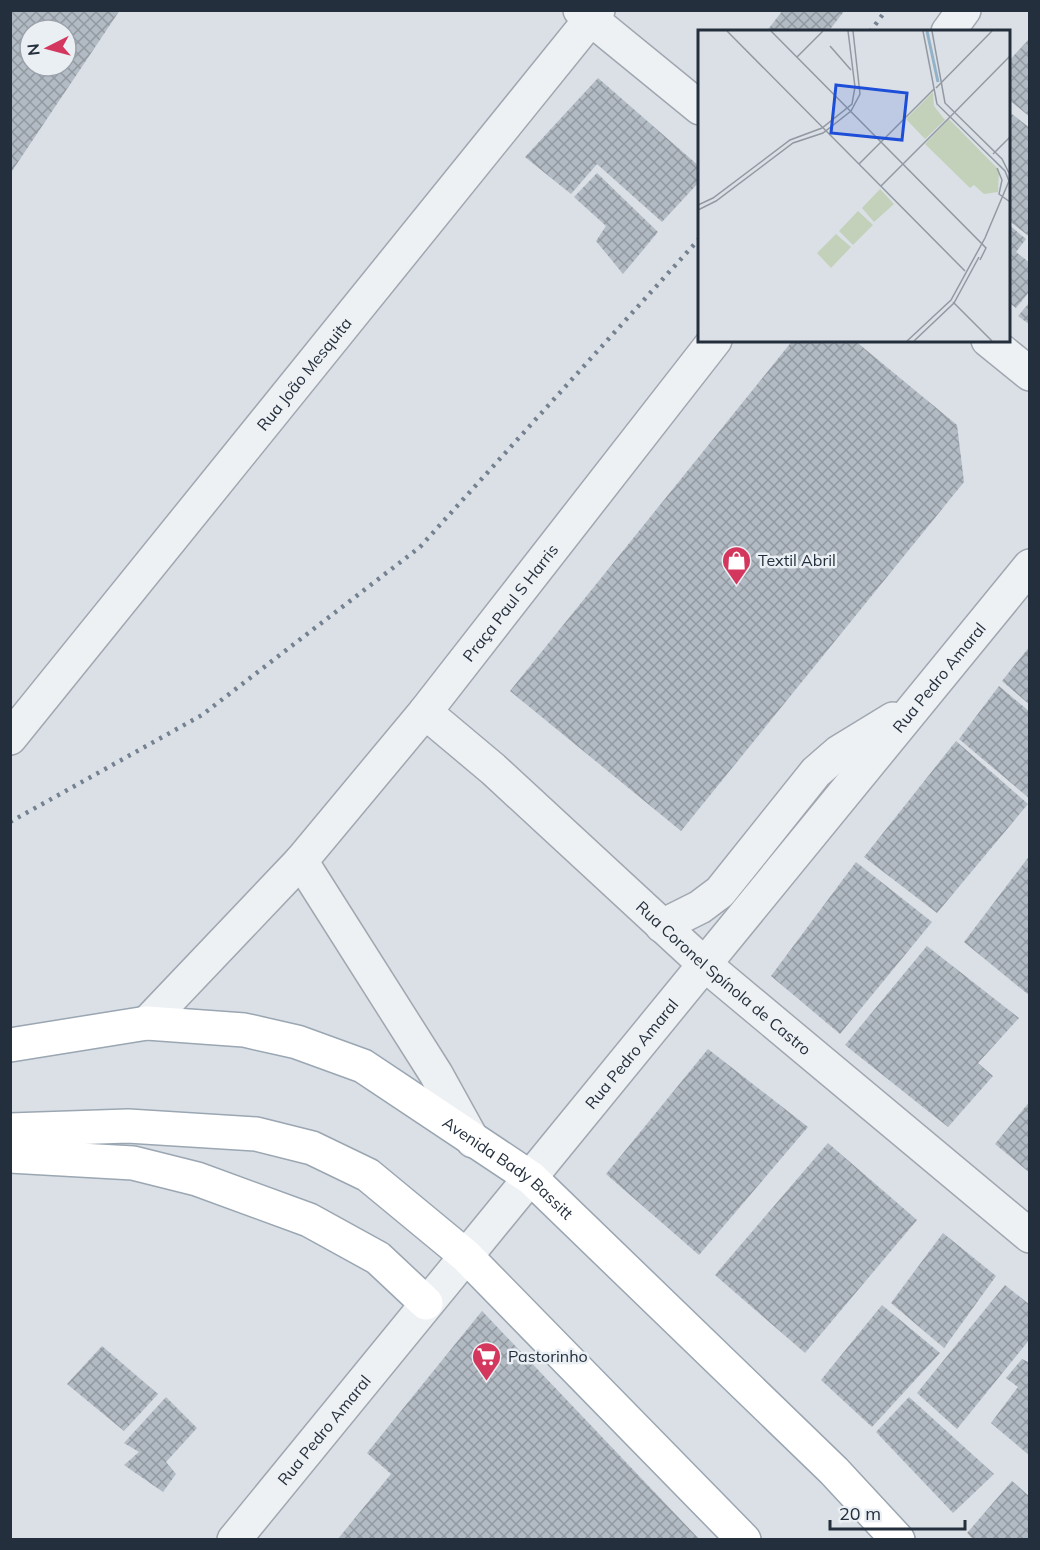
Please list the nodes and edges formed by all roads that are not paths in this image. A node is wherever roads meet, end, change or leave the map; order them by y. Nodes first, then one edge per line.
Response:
1 (964, 10) edge
2 (589, 13) edge
3 (949, 30) edge
4 (698, 107) edge
5 (713, 342) edge
6 (990, 342) edge
7 (1029, 374) edge
8 (1029, 566) edge
9 (915, 705) junction
10 (425, 712) junction
11 (10, 738) edge
12 (301, 861) junction
13 (662, 926) junction
14 (703, 963) junction
15 (147, 1023) junction
16 (10, 1045) edge
17 (10, 1130) edge
18 (473, 1141) junction
19 (10, 1156) edge
20 (531, 1178) junction
21 (1029, 1236) edge
22 (466, 1256) junction
23 (426, 1303) junction
24 (234, 1539) edge
25 (744, 1539) edge
26 (898, 1539) edge

1 - 3 street
2 - 4 street
2 - 11 street, Rua João Mesquita
5 - 10 street, Praça Paul S Harris
6 - 7 street
8 - 9 street, Rua Pedro Amaral
9 - 13 street
9 - 14 street, Rua Pedro Amaral
10 - 12 street, Praça Paul S Harris
10 - 13 street, Rua Coronel Spínola de Castro
12 - 15 street, Praça Paul S Harris
12 - 18 street
13 - 14 street, Rua Coronel Spínola de Castro
14 - 20 street, Rua Pedro Amaral
14 - 21 street, Rua Coronel Spínola de Castro
15 - 16 main road, Avenida Bady Bassitt
15 - 18 main road, Avenida Bady Bassitt
17 - 22 main road
18 - 20 main road, Avenida Bady Bassitt
19 - 23 main road
20 - 22 street, Rua Pedro Amaral
20 - 26 main road, Avenida Bady Bassitt
22 - 23 street, Rua Pedro Amaral
22 - 25 main road
23 - 24 street, Rua Pedro Amaral

